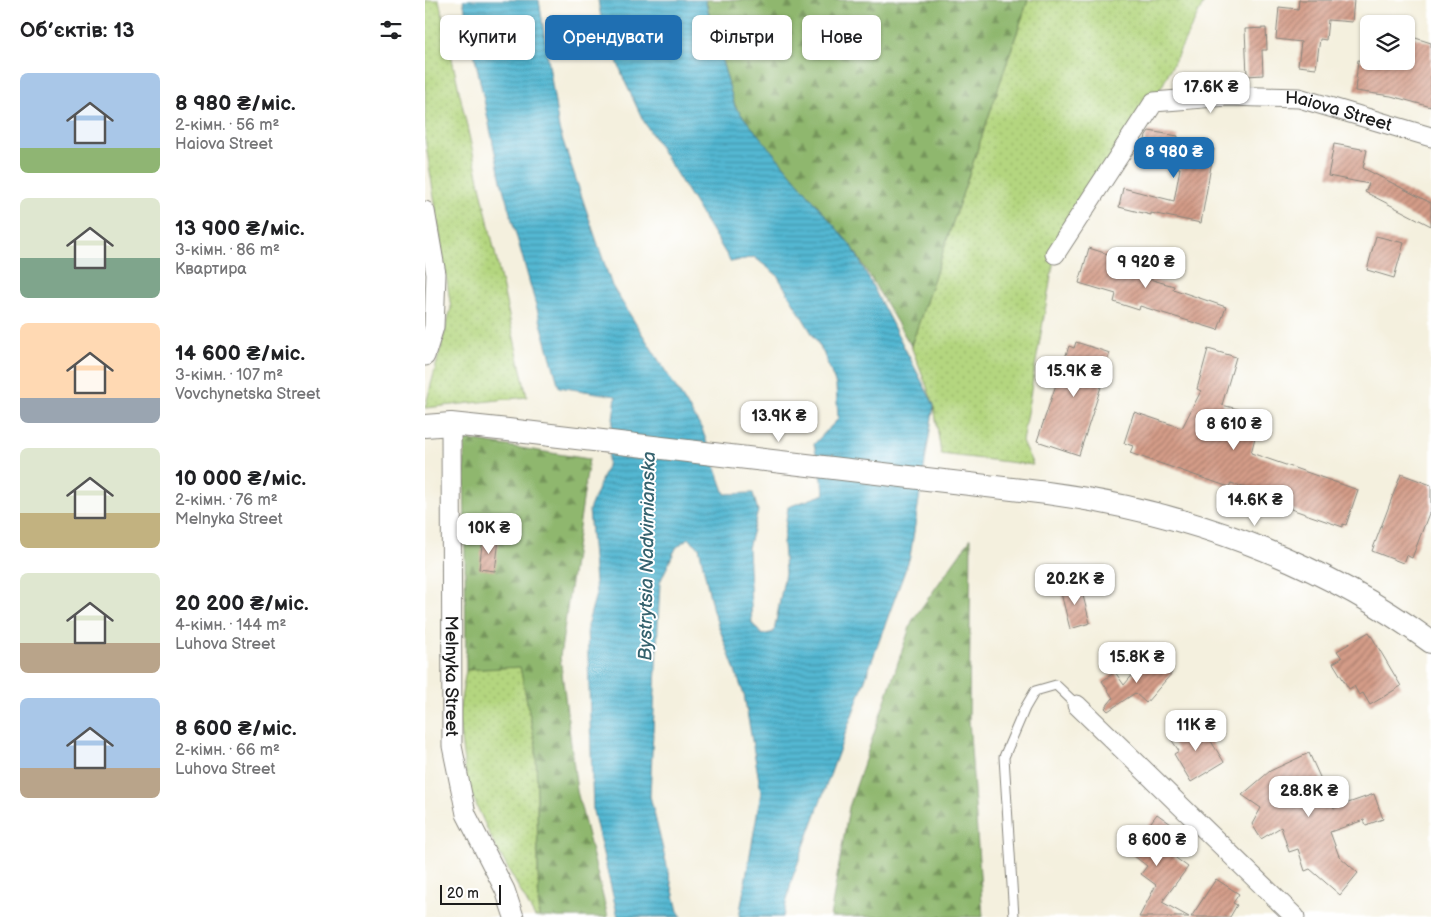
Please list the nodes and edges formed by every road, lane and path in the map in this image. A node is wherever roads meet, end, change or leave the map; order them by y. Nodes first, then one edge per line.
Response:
1 (1431, 137) edge
2 (425, 211) edge
3 (1055, 254) dead end
4 (425, 356) edge
5 (451, 424) junction
6 (425, 426) edge
7 (1431, 642) edge
8 (1077, 705) joint
9 (514, 917) edge
10 (1014, 917) edge
11 (1295, 917) edge

1 - 3 street, Haiova Street
2 - 4 street
5 - 6 street
5 - 7 street
5 - 9 street, Melnyka Street
8 - 10 lane
8 - 11 street

